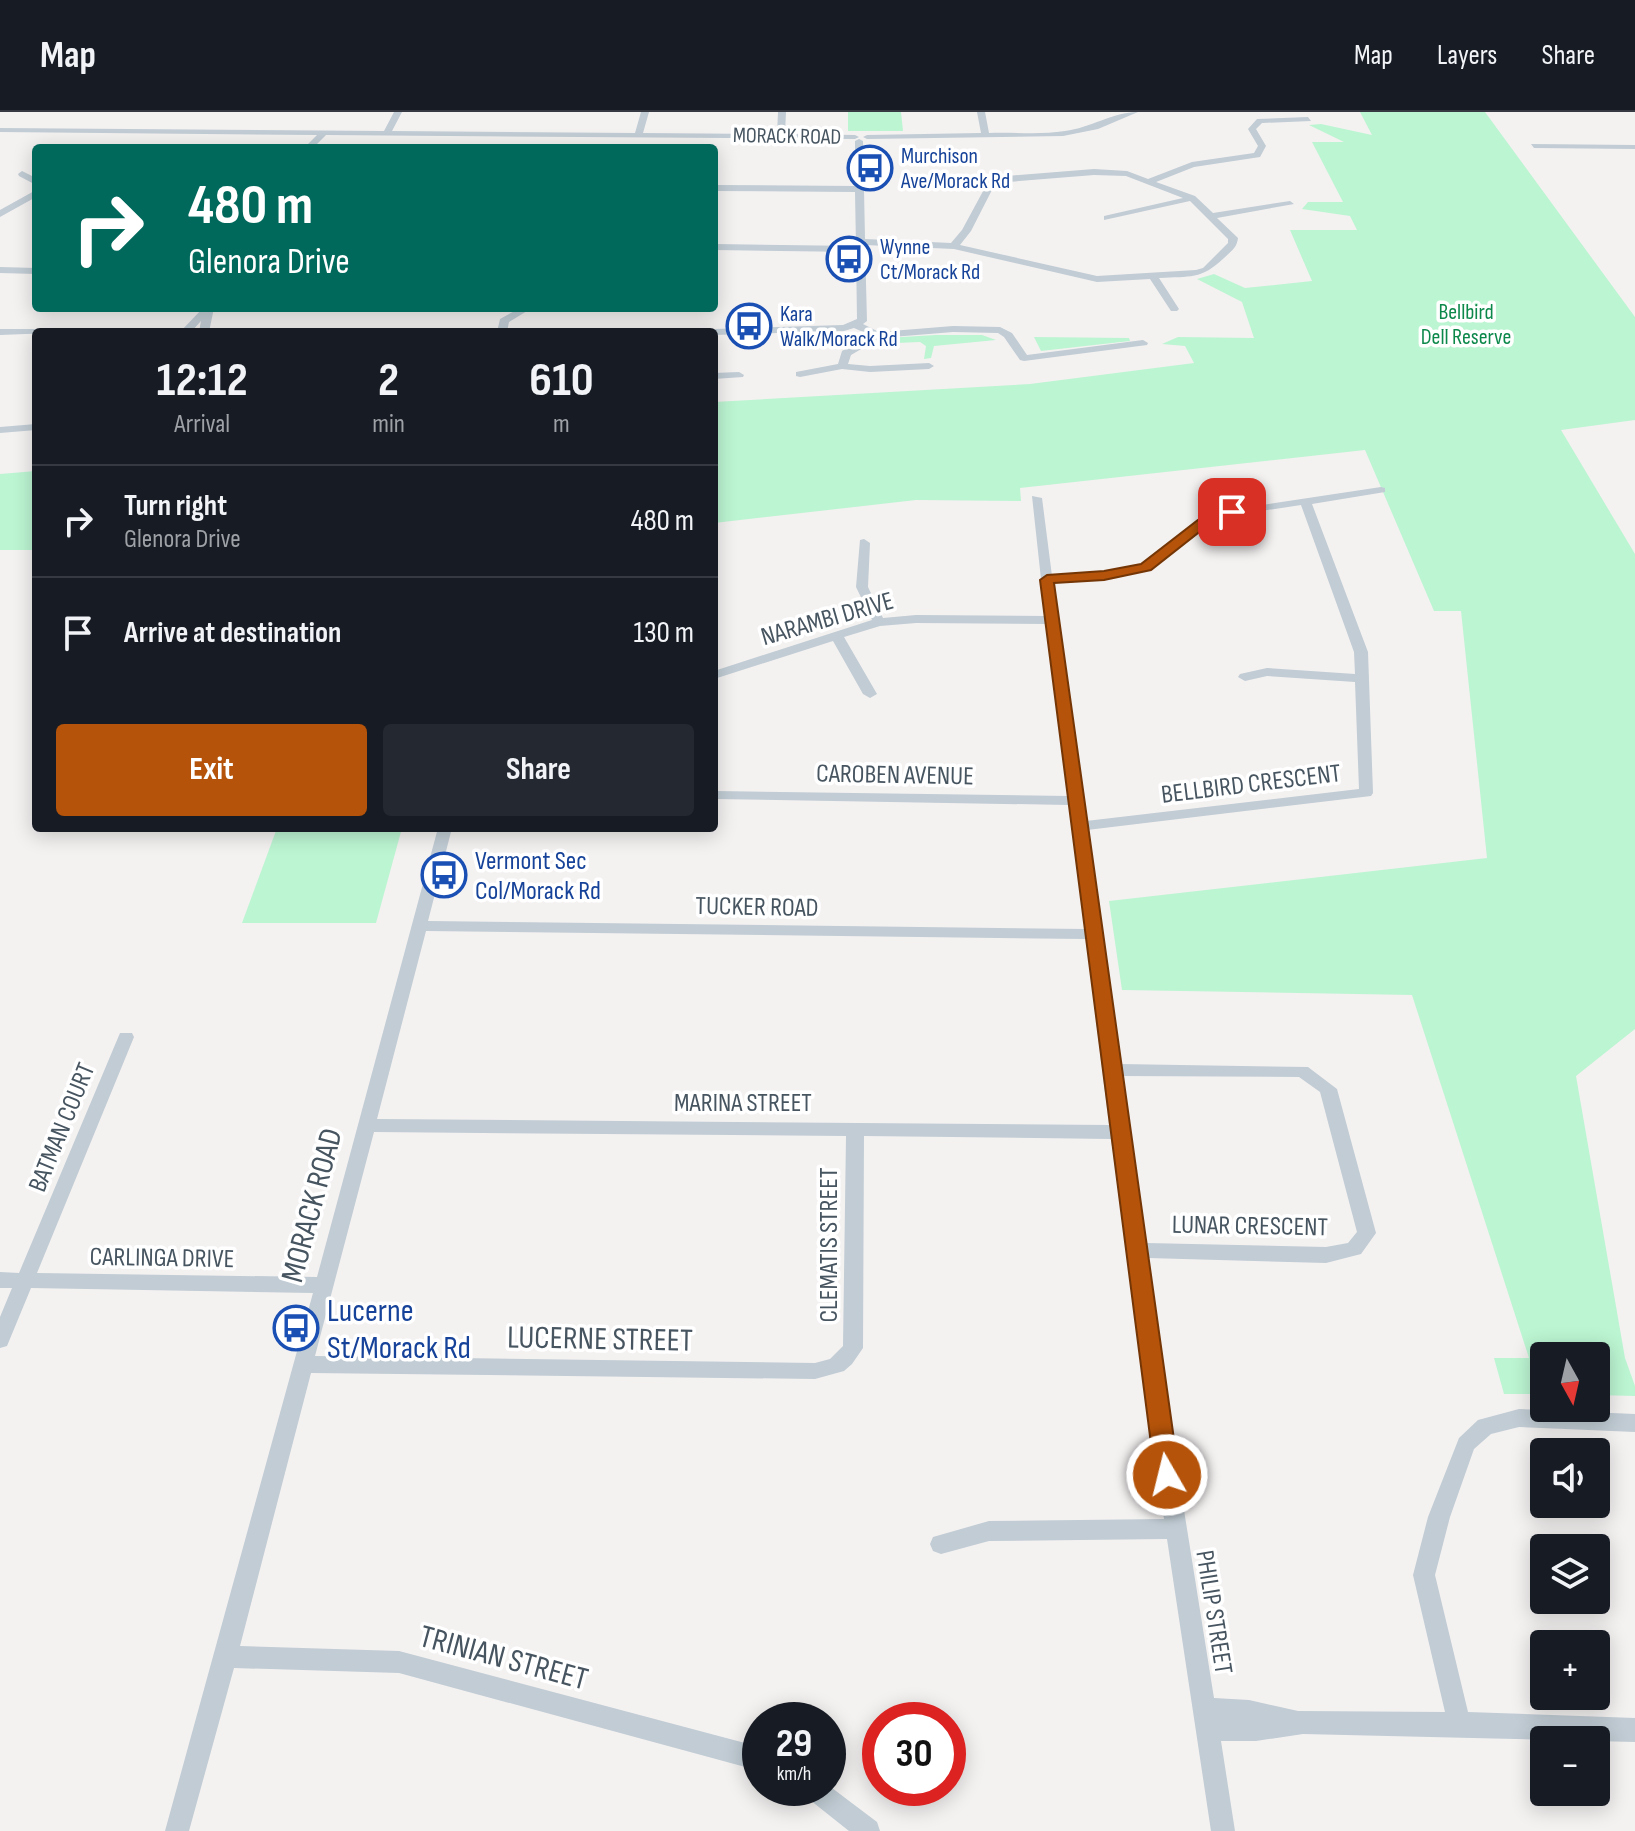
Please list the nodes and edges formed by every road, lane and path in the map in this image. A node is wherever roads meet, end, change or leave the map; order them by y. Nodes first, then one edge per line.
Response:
1 (398, 112) edge
2 (645, 112) edge
3 (782, 112) edge
4 (981, 112) edge
5 (1134, 112) edge
6 (1308, 119) dead end
7 (0, 130) edge
8 (309, 132) junction
9 (325, 132) junction
10 (387, 133) junction
11 (555, 133) junction
12 (639, 134) junction
13 (781, 135) junction
14 (985, 135) junction
15 (860, 138) junction
16 (308, 144) edge
17 (312, 144) edge
18 (551, 144) edge
19 (1534, 146) dead end
20 (1635, 147) edge
21 (22, 174) dead end
22 (32, 180) edge
23 (1148, 182) junction
24 (718, 188) edge
25 (859, 189) junction
26 (32, 195) edge
27 (1192, 198) junction
28 (1290, 204) dead end
29 (0, 214) edge
30 (1212, 216) junction
31 (1107, 218) dead end
32 (860, 246) junction
33 (954, 246) junction
34 (718, 247) edge
35 (0, 270) edge
36 (32, 271) edge
37 (1154, 277) junction
38 (1174, 309) dead end
39 (205, 312) edge
40 (520, 312) edge
41 (856, 325) junction
42 (189, 328) edge
43 (503, 328) edge
44 (0, 332) edge
45 (32, 332) edge
46 (718, 332) edge
47 (878, 335) junction
48 (1143, 343) dead end
49 (1024, 358) junction
50 (842, 366) junction
51 (929, 366) dead end
52 (1017, 370) dead end
53 (800, 374) dead end
54 (739, 375) dead end
55 (718, 376) edge
56 (32, 427) edge
57 (0, 430) edge
58 (1381, 490) dead end
59 (1036, 498) dead end
60 (1305, 501) junction
61 (864, 543) dead end
62 (1047, 580) junction
63 (1051, 620) junction
64 (879, 622) junction
65 (836, 635) junction
66 (718, 674) edge
67 (1245, 677) dead end
68 (1363, 679) junction
69 (870, 694) dead end
70 (718, 795) edge
71 (1076, 801) junction
72 (1080, 826) junction
73 (444, 832) edge
74 (419, 926) junction
75 (1094, 934) junction
76 (126, 1037) dead end
77 (1112, 1070) junction
78 (366, 1125) junction
79 (855, 1129) junction
80 (1119, 1132) junction
81 (1138, 1250) junction
82 (0, 1280) edge
83 (25, 1281) junction
84 (323, 1285) junction
85 (0, 1340) edge
86 (847, 1359) joint
87 (302, 1364) junction
88 (1635, 1423) edge
89 (1175, 1529) junction
90 (941, 1544) dead end
91 (226, 1657) junction
92 (1206, 1719) junction
93 (1459, 1724) junction
94 (1635, 1730) edge
95 (742, 1754) edge
96 (836, 1806) edge
97 (177, 1831) edge
98 (868, 1831) edge
99 (1223, 1831) edge

1 - 10 street
2 - 12 street
3 - 13 street
4 - 14 street
5 - 14 street
6 - 23 street
7 - 8 street, MORACK ROAD
8 - 9 street, MORACK ROAD
8 - 16 street
9 - 10 street, MORACK ROAD
9 - 17 street
10 - 11 street, MORACK ROAD
11 - 12 street, MORACK ROAD
11 - 18 street
12 - 13 street, MORACK ROAD
13 - 15 street, MORACK ROAD
14 - 15 street
15 - 25 street, MORACK ROAD
19 - 20 street
21 - 22 street
23 - 27 street
23 - 33 street
24 - 25 street
25 - 32 street, MORACK ROAD
26 - 29 street
27 - 30 street
27 - 31 street
28 - 30 street
30 - 37 street
32 - 33 street
32 - 34 street
32 - 41 street, MORACK ROAD
33 - 37 street
35 - 36 street
37 - 38 street
39 - 42 street
40 - 43 street
41 - 46 street
41 - 47 street
44 - 45 street
47 - 49 street
47 - 50 street
48 - 49 street
49 - 52 street
50 - 51 street
50 - 53 street
54 - 55 street
56 - 57 street
58 - 60 street
59 - 62 street, PHILIP STREET
60 - 62 street
60 - 68 street, BELLBIRD CRESCENT
61 - 64 street
62 - 63 street, PHILIP STREET
63 - 64 street, NARAMBI DRIVE
63 - 71 street, PHILIP STREET
64 - 65 street, NARAMBI DRIVE
65 - 66 street, NARAMBI DRIVE
65 - 69 street
67 - 68 street
68 - 72 street, BELLBIRD CRESCENT
70 - 71 street, CAROBEN AVENUE
71 - 72 street, PHILIP STREET
72 - 75 street, PHILIP STREET
73 - 74 street, MORACK ROAD
74 - 75 street, TUCKER ROAD
74 - 78 street, MORACK ROAD
75 - 77 street, PHILIP STREET
76 - 83 street, BATMAN COURT
77 - 80 street, PHILIP STREET
77 - 81 street, LUNAR CRESCENT
78 - 79 street, MARINA STREET
78 - 84 street, MORACK ROAD
79 - 80 street, MARINA STREET
79 - 86 street, CLEMATIS STREET
80 - 81 street, PHILIP STREET
81 - 89 street, PHILIP STREET
82 - 83 street, CARLINGA DRIVE
83 - 84 street, CARLINGA DRIVE
83 - 85 street, BATMAN COURT
84 - 87 street, MORACK ROAD
86 - 87 street, LUCERNE STREET
87 - 91 street, MORACK ROAD
88 - 93 street
89 - 90 street
89 - 92 street, PHILIP STREET
91 - 95 street, TRINIAN STREET
91 - 97 street, MORACK ROAD
92 - 93 street
92 - 99 street, PHILIP STREET
93 - 94 street
96 - 98 street

